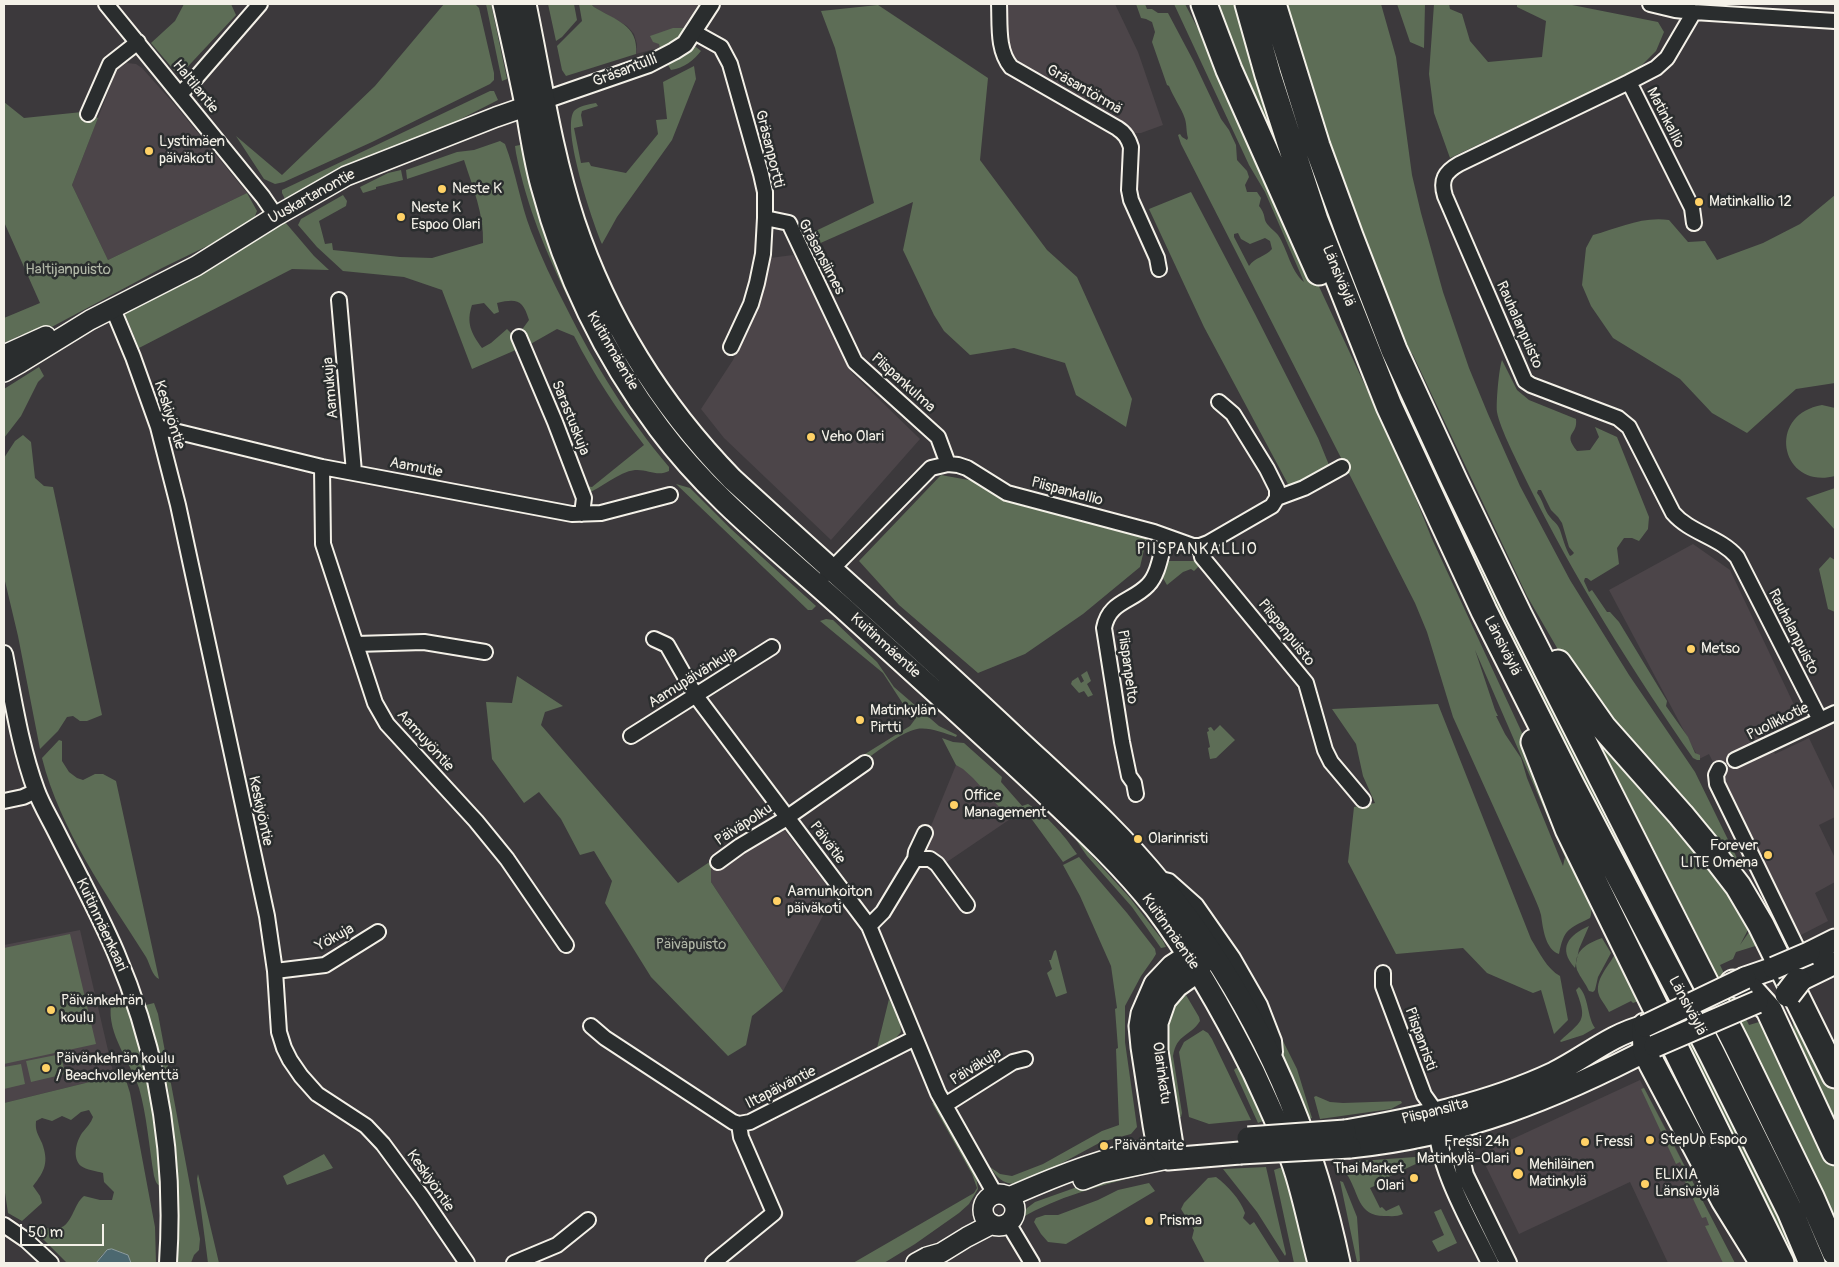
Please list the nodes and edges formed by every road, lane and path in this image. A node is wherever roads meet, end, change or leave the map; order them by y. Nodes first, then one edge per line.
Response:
1 (106, 4) edge
2 (260, 4) edge
3 (504, 4) edge
4 (525, 4) edge
5 (711, 4) edge
6 (999, 4) edge
7 (1191, 4) edge
8 (1204, 4) edge
9 (1248, 4) edge
10 (1273, 4) edge
11 (1650, 4) edge
12 (1694, 12) junction
13 (1835, 21) edge
14 (694, 32) junction
15 (138, 42) junction
16 (1229, 70) junction
17 (1629, 82) junction
18 (180, 94) junction
19 (536, 103) junction
20 (88, 114) dead end
21 (276, 216) junction
22 (765, 218) junction
23 (1694, 223) dead end
24 (1159, 269) dead end
25 (339, 300) dead end
26 (114, 309) junction
27 (90, 320) junction
28 (838, 325) joint
29 (519, 337) dead end
30 (731, 347) dead end
31 (4, 354) edge
32 (4, 372) edge
33 (1219, 402) dead end
34 (1389, 406) junction
35 (158, 427) junction
36 (948, 464) junction
37 (322, 467) junction
38 (1342, 467) dead end
39 (354, 472) junction
40 (670, 495) dead end
41 (1277, 498) junction
42 (582, 514) junction
43 (1166, 537) junction
44 (1200, 546) junction
45 (824, 577) junction
46 (1484, 611) junction
47 (1519, 615) junction
48 (654, 639) dead end
49 (356, 644) junction
50 (772, 647) dead end
51 (485, 652) dead end
52 (5, 662) edge
53 (696, 696) junction
54 (1835, 713) edge
55 (1820, 720) junction
56 (631, 736) dead end
57 (1736, 760) dead end
58 (865, 763) dead end
59 (1720, 769) dead end
60 (36, 791) junction
61 (1136, 794) dead end
62 (1363, 800) dead end
63 (4, 801) edge
64 (787, 816) junction
65 (925, 832) dead end
66 (915, 859) junction
67 (718, 862) dead end
68 (1157, 879) junction
69 (967, 905) dead end
70 (869, 926) junction
71 (378, 932) dead end
72 (1835, 940) edge
73 (566, 945) dead end
74 (1210, 949) junction
75 (1194, 963) junction
76 (275, 971) junction
77 (1804, 971) edge
78 (1383, 973) dead end
79 (1749, 991) junction
80 (591, 1026) dead end
81 (915, 1038) junction
82 (1648, 1041) junction
83 (1785, 1045) junction
84 (1026, 1059) dead end
85 (1278, 1070) junction
86 (1835, 1075) edge
87 (945, 1105) junction
88 (739, 1124) junction
89 (1442, 1125) junction
90 (1166, 1150) junction
91 (1835, 1152) edge
92 (1000, 1209) junction
93 (588, 1220) dead end
94 (4, 1225) edge
95 (1835, 1252) edge
96 (922, 1260) edge
97 (51, 1263) edge
98 (168, 1263) edge
99 (466, 1263) edge
100 (514, 1263) edge
101 (713, 1263) edge
102 (1032, 1263) edge
103 (1319, 1263) edge
104 (1339, 1263) edge
105 (1490, 1263) edge
106 (1508, 1263) edge
107 (1763, 1263) edge
108 (1782, 1263) edge
109 (1812, 1263) edge

1 - 15 street, Haltilantie
2 - 18 street
3 - 19 main road, Kuitinmäentie
4 - 19 main road, Kuitinmäentie
5 - 14 street, Gräsantulli
6 - 24 street, Gräsantörmä
7 - 16 highway
8 - 16 highway
9 - 34 highway, Länsiväylä
10 - 47 highway, Länsiväylä
11 - 12 street
12 - 13 street
12 - 17 street, Matinkallio
14 - 19 street, Gräsantulli
14 - 22 street, Gräsanportti
15 - 18 street, Haltilantie
15 - 20 street
16 - 34 highway
17 - 23 street, Matinkallio
17 - 55 street, Rauhalanpuisto
18 - 21 street, Haltilantie
19 - 21 main road, Uuskartanontie
19 - 45 main road, Kuitinmäentie
21 - 26 main road, Uuskartanontie
22 - 28 street, Gräsansiimes
22 - 30 street, Gräsanportti
25 - 39 street, Aamukuja
26 - 27 main road, Uuskartanontie
26 - 35 street, Keskiyöntie
27 - 31 main road, Uuskartanontie
27 - 32 main road, Uuskartanontie
28 - 36 street, Piispankulma
29 - 42 street, Sarastuskuja
33 - 41 street
34 - 46 highway, Länsiväylä
35 - 37 street, Aamutie
35 - 76 street, Keskiyöntie
36 - 43 street, Piispankallio
36 - 45 street
37 - 39 street, Aamutie
37 - 49 street, Aamuyöntie
38 - 41 street
39 - 42 street, Aamutie
40 - 42 street, Aamutie
41 - 44 street
43 - 44 street, Piispankallio
43 - 61 street, Piispanpelto
44 - 62 street, Piispanpuisto
45 - 68 main road, Kuitinmäentie
45 - 75 main road, Kuitinmäentie
46 - 108 highway
46 - 109 highway, Länsiväylä
47 - 86 highway
47 - 95 highway, Länsiväylä
48 - 53 street, Päivätie
49 - 51 street
49 - 73 street, Aamuyöntie
50 - 53 street, Aamupäivänkuja
52 - 60 street, Kuitinmäenkaari
53 - 56 street, Aamupäivänkuja
53 - 64 street, Päivätie
54 - 55 street, Puolikkotie
55 - 57 street, Puolikkotie
58 - 64 street, Päiväpolku
59 - 77 street
60 - 63 street
60 - 98 street, Kuitinmäenkaari
64 - 67 street, Päiväpolku
64 - 70 street, Päivätie
65 - 66 street
66 - 69 street
66 - 70 street
68 - 74 main road, Kuitinmäentie
68 - 85 street
70 - 81 street, Päivätie
71 - 76 street, Yökuja
72 - 77 main road, Piispansilta
74 - 75 main road, Olarinkatu
74 - 85 main road, Kuitinmäentie
75 - 90 main road, Olarinkatu
75 - 103 main road, Kuitinmäentie
76 - 99 street, Keskiyöntie
77 - 79 main road, Piispansilta
77 - 79 main road, Piispansilta, bridge
77 - 83 highway
78 - 89 street, Piispanristi
79 - 82 main road, Piispansilta, bridge
79 - 82 main road, Piispansilta, bridge
79 - 83 highway
80 - 88 street, Iltapäiväntie
81 - 87 street, Päivätie
81 - 88 street, Iltapäiväntie
82 - 89 main road, Piispansilta
82 - 107 highway
83 - 91 highway
84 - 87 street, Päiväkuja
85 - 104 main road, Kuitinmäentie
87 - 92 street, Päivätie
88 - 101 street
89 - 90 main road, Piispansilta, bridge
89 - 105 street
89 - 106 street
90 - 92 main road, Piispansilta
92 - 96 main road
92 - 102 street, Päivätie
93 - 100 street
94 - 97 street

